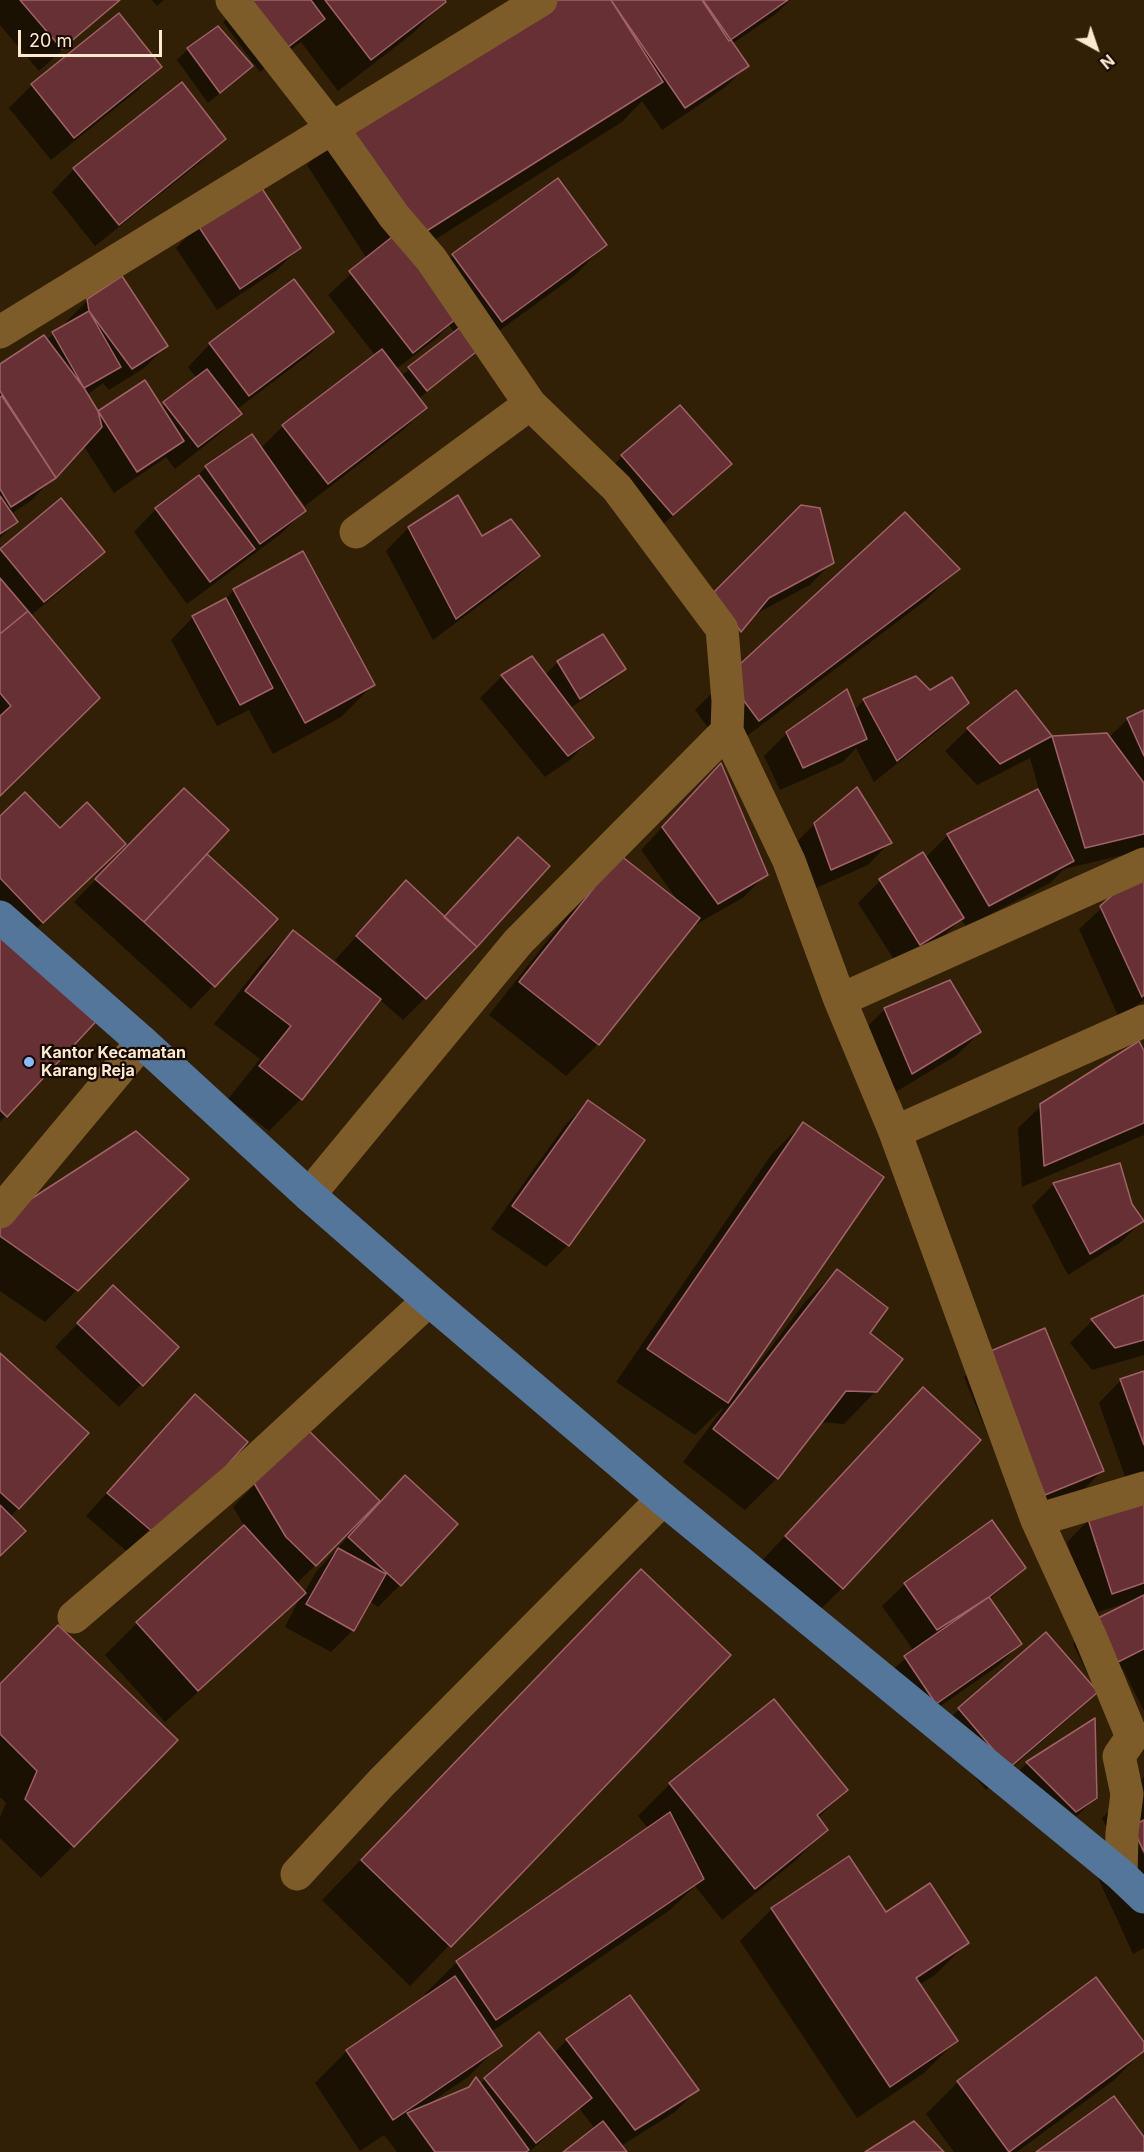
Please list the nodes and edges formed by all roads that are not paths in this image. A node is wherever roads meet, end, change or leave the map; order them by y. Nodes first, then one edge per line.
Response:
1 (232, 0) edge
2 (542, 0) edge
3 (332, 128) junction
4 (0, 332) edge
5 (530, 404) junction
6 (356, 532) dead end
7 (727, 730) junction
8 (1144, 864) edge
9 (0, 917) edge
10 (840, 1000) junction
11 (1144, 1021) edge
12 (142, 1042) junction
13 (895, 1132) junction
14 (309, 1195) junction
15 (0, 1212) edge
16 (429, 1300) junction
17 (1144, 1488) edge
18 (663, 1499) junction
19 (1037, 1520) junction
20 (74, 1617) dead end
21 (297, 1874) dead end
22 (1133, 1886) edge

1 - 3 street
2 - 3 street
3 - 4 street
3 - 5 street
5 - 6 street
5 - 7 street
7 - 10 street
7 - 14 street
8 - 10 street
9 - 12 main road
10 - 13 street
11 - 13 street
12 - 14 main road
12 - 15 street
13 - 19 street
14 - 16 main road
16 - 18 main road
16 - 20 street
17 - 19 street
18 - 21 street
18 - 22 main road
19 - 22 street

